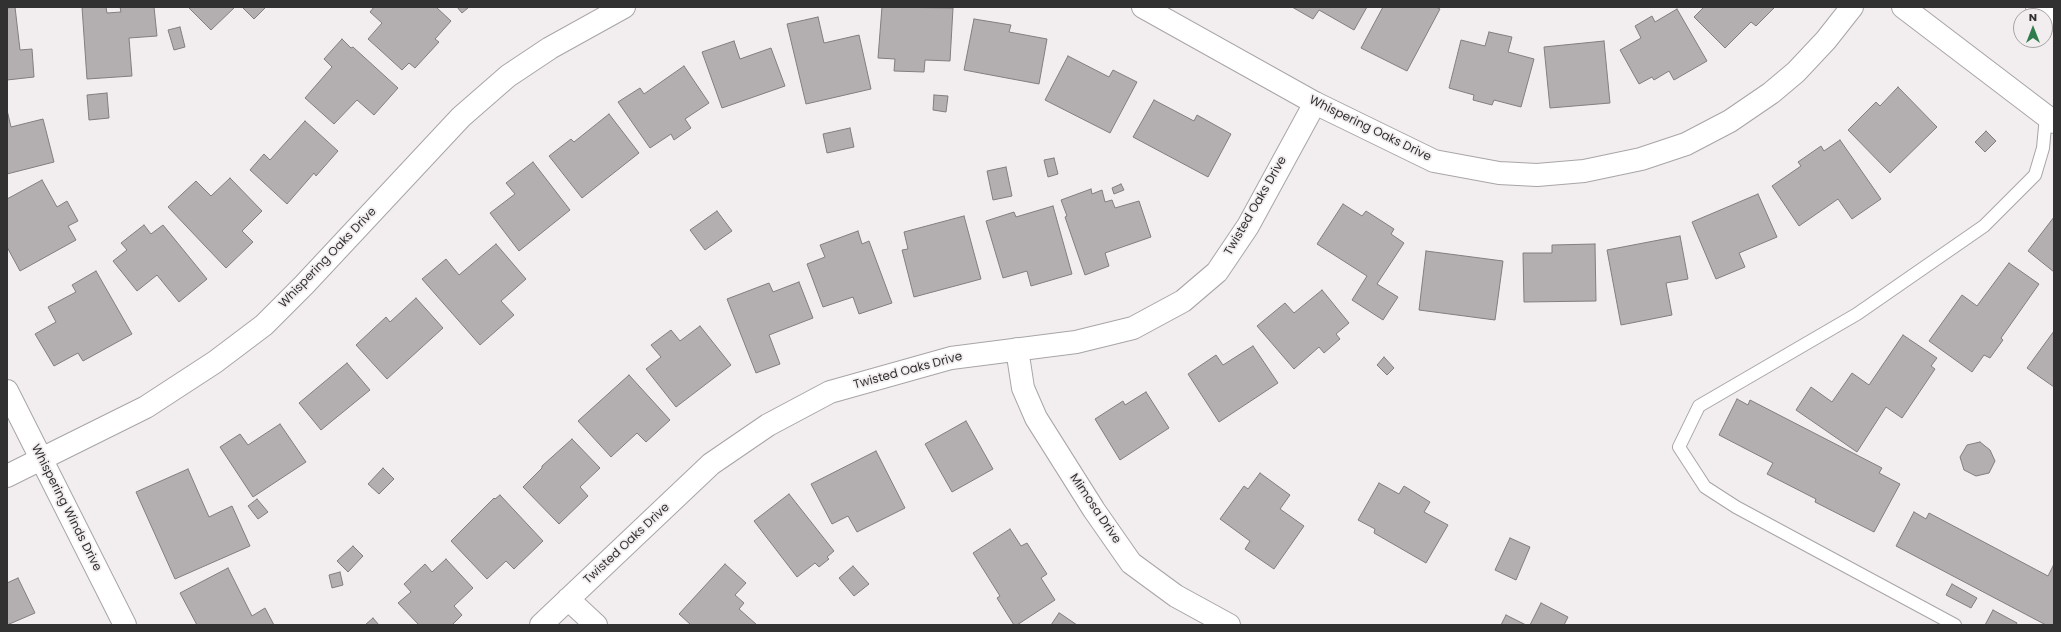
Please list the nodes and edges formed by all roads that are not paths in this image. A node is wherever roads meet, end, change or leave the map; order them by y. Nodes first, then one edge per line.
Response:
1 (624, 7) edge
2 (1143, 7) edge
3 (1852, 7) edge
4 (1904, 7) edge
5 (2037, 7) edge
6 (2054, 20) edge
7 (1315, 103) junction
8 (2050, 119) edge
9 (1017, 349) junction
10 (7, 391) edge
11 (42, 460) junction
12 (7, 476) edge
13 (568, 599) junction
14 (124, 625) edge
15 (541, 625) edge
16 (596, 625) edge
17 (1229, 625) edge
18 (1955, 625) edge

1 - 11 street, Whispering Oaks Drive
2 - 7 street, Whispering Oaks Drive
3 - 7 street, Whispering Oaks Drive
4 - 8 street
5 - 6 street
7 - 9 street, Twisted Oaks Drive
8 - 18 lane
9 - 13 street, Twisted Oaks Drive
9 - 17 street, Mimosa Drive
10 - 11 street, Whispering Winds Drive
11 - 12 street, Whispering Oaks Drive
11 - 14 street, Whispering Winds Drive
13 - 15 street, Twisted Oaks Drive
13 - 16 street

